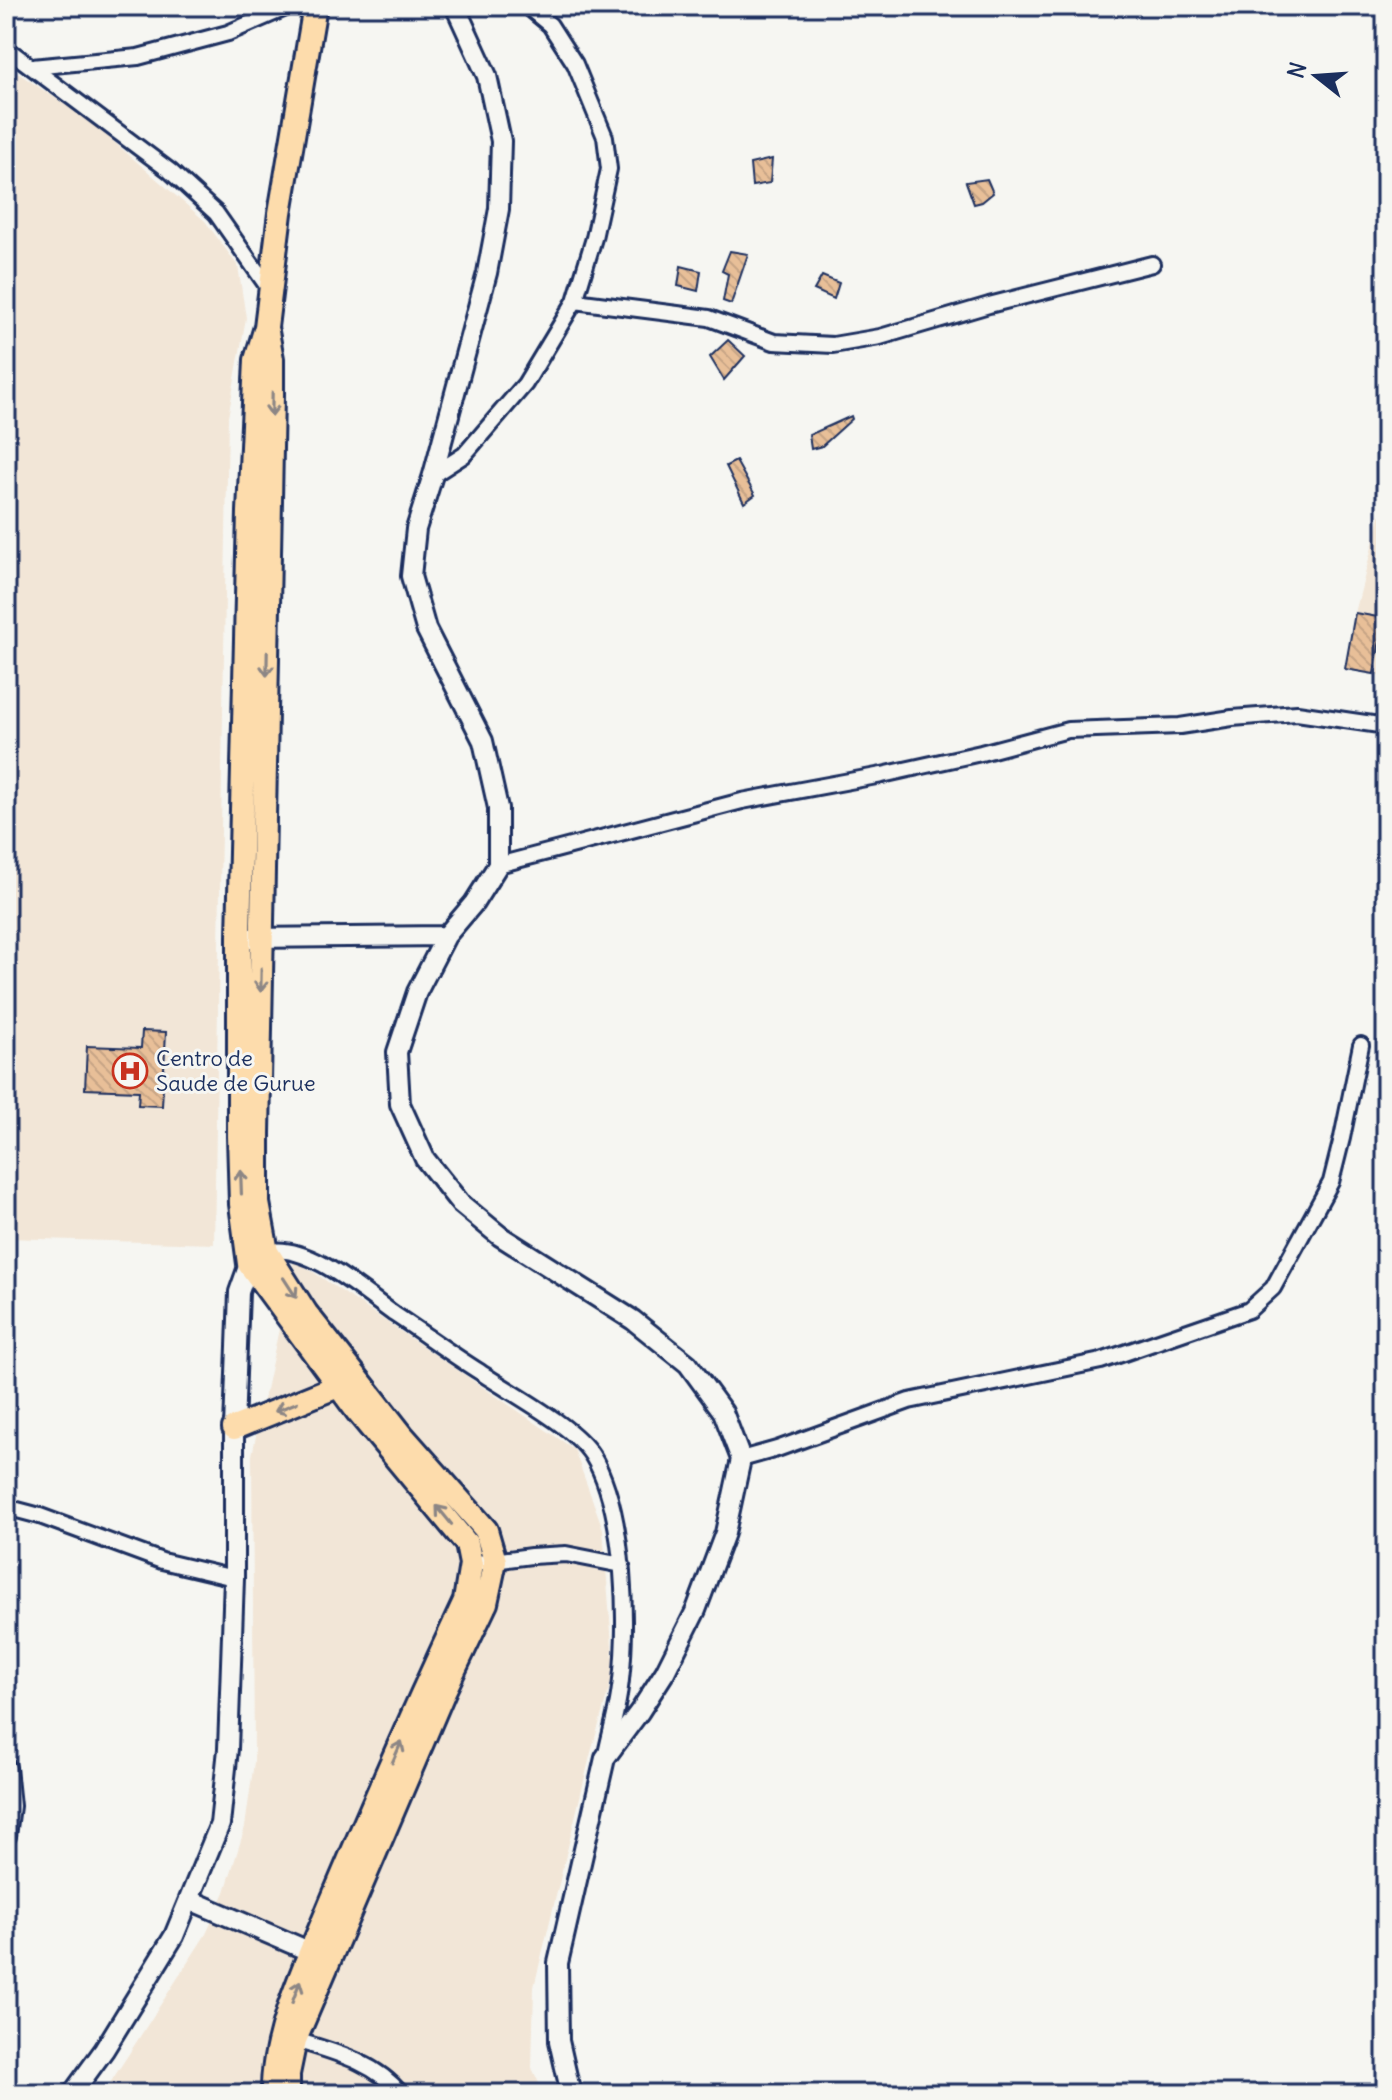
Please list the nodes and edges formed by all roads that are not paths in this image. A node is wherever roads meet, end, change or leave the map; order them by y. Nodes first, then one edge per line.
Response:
1 (290, 6) edge
2 (315, 6) edge
3 (455, 6) edge
4 (527, 6) edge
5 (6, 48) edge
6 (32, 67) junction
7 (1152, 264) dead end
8 (270, 290) junction
9 (575, 301) junction
10 (266, 327) junction
11 (433, 475) junction
12 (1386, 726) edge
13 (498, 865) junction
14 (446, 936) junction
15 (239, 937) junction
16 (262, 938) junction
17 (1361, 1045) dead end
18 (258, 1258) junction
19 (338, 1386) junction
20 (234, 1428) junction
21 (741, 1459) junction
22 (6, 1507) edge
23 (495, 1561) junction
24 (471, 1564) junction
25 (622, 1565) junction
26 (234, 1578) junction
27 (605, 1758) junction
28 (6, 1768) edge
29 (6, 1836) edge
30 (371, 1838) junction
31 (190, 1900) junction
32 (311, 1952) junction
33 (288, 2038) junction
34 (72, 2094) edge
35 (273, 2094) edge
36 (288, 2094) edge
37 (401, 2094) edge
38 (571, 2094) edge

1 - 6 street
2 - 8 main road
3 - 11 street
4 - 9 street
5 - 6 street
6 - 8 street
7 - 9 street
8 - 10 main road
9 - 11 street
10 - 15 main road
10 -> 16 main road
11 - 13 street
12 - 13 street
13 - 14 street
14 - 16 street
14 - 21 street
15 - 16 street
18 -> 15 main road
16 -> 18 main road
17 - 21 street
18 - 19 main road
18 - 20 street
18 -> 23 main road
18 - 25 street
19 -> 20 main road
24 -> 19 main road
20 - 26 street
21 - 27 street
22 - 26 street
23 - 24 street
23 - 25 street
23 - 30 main road
30 -> 24 main road
25 - 27 street
26 - 31 street
27 - 38 street
28 - 29 street
30 - 32 main road
30 - 33 main road
31 - 32 street
31 - 34 street
33 -> 32 main road
33 - 35 main road
33 - 36 main road
33 - 37 street

